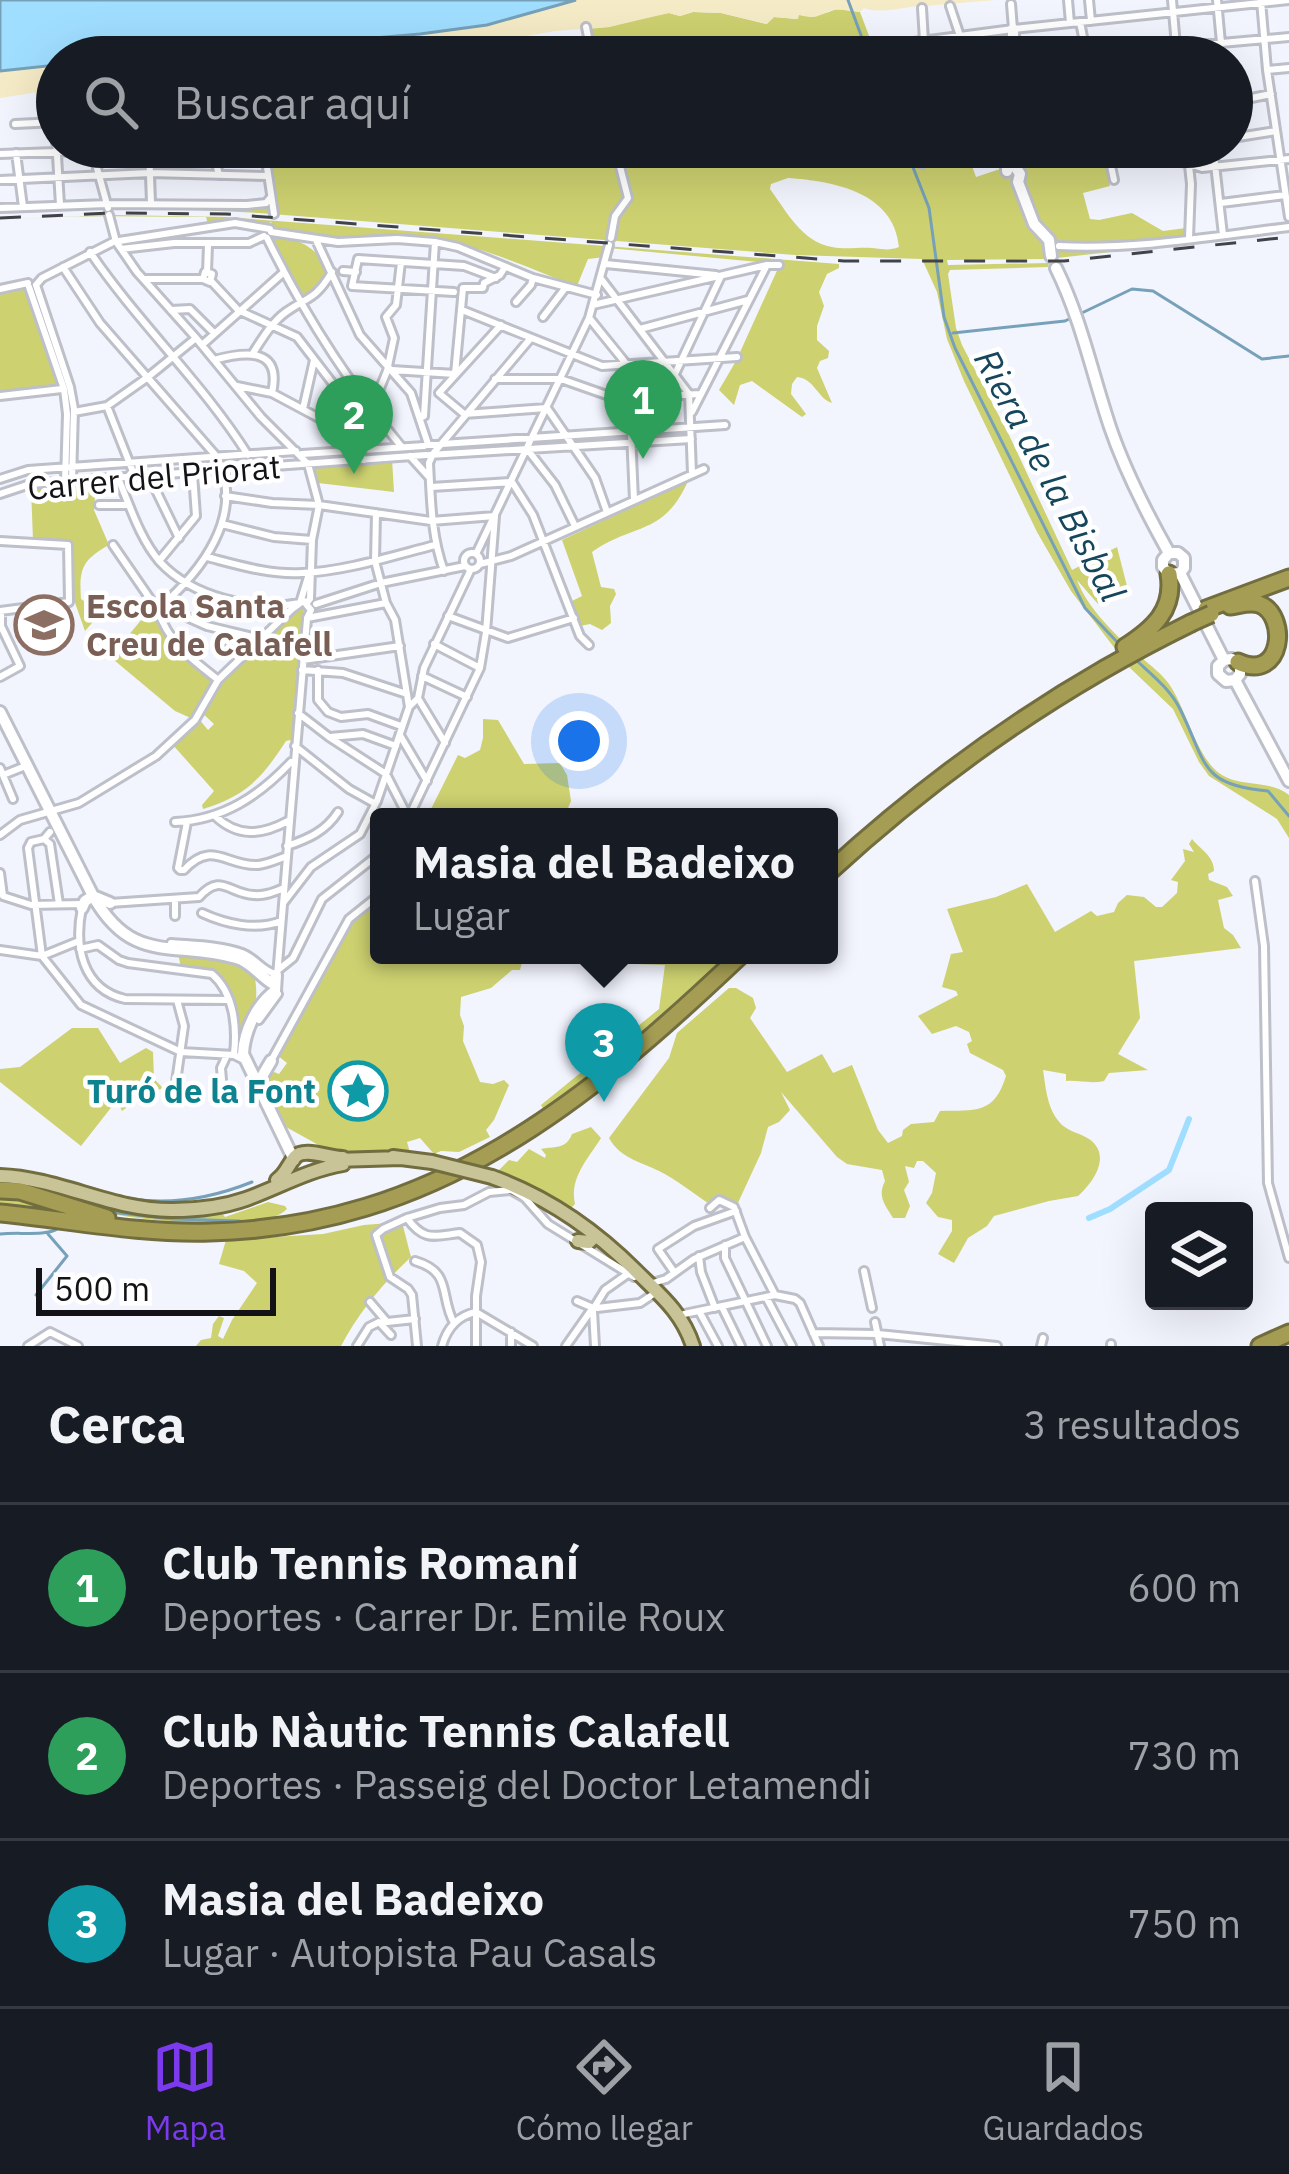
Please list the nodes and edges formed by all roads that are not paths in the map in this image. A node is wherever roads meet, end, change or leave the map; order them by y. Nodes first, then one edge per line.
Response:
1 (1068, 0) edge
2 (1089, 0) edge
3 (1172, 0) edge
4 (1289, 0) edge
5 (1261, 2) edge
6 (1011, 4) dead end
7 (1217, 4) edge
8 (950, 6) dead end
9 (922, 8) dead end
10 (1173, 12) junction
11 (1091, 21) junction
12 (1080, 22) junction
13 (1070, 23) junction
14 (586, 27) dead end
15 (1013, 29) junction
16 (588, 36) edge
17 (925, 36) edge
18 (958, 36) joint
19 (1013, 36) edge
20 (1083, 36) edge
21 (1175, 36) edge
22 (1220, 36) edge
23 (1289, 37) edge
24 (1264, 40) junction
25 (1253, 41) edge
26 (1289, 68) edge
27 (1268, 70) junction
28 (1271, 94) junction
29 (1253, 97) edge
30 (36, 123) edge
31 (15, 124) dead end
32 (1276, 131) junction
33 (1253, 134) edge
34 (36, 152) edge
35 (16, 153) junction
36 (0, 154) edge
37 (1285, 160) edge
38 (1253, 164) edge
39 (58, 168) edge
40 (97, 168) edge
41 (150, 168) edge
42 (216, 168) edge
43 (267, 168) edge
44 (620, 168) edge
45 (1012, 168) edge
46 (1112, 168) edge
47 (1190, 168) edge
48 (1215, 168) edge
49 (150, 173) junction
50 (218, 175) junction
51 (100, 176) junction
52 (268, 176) junction
53 (58, 178) junction
54 (20, 179) junction
55 (0, 180) edge
56 (1114, 180) dead end
57 (1287, 195) edge
58 (271, 197) junction
59 (151, 203) junction
60 (1220, 203) junction
61 (60, 205) junction
62 (23, 207) junction
63 (0, 208) edge
64 (108, 209) junction
65 (1289, 218) edge
66 (1289, 227) edge
67 (267, 233) junction
68 (1223, 235) junction
69 (1189, 238) junction
70 (117, 242) junction
71 (435, 242) junction
72 (208, 244) junction
73 (319, 245) junction
74 (1049, 248) junction
75 (90, 252) junction
76 (401, 262) junction
77 (434, 264) junction
78 (606, 264) junction
79 (767, 265) junction
80 (779, 266) dead end
81 (63, 267) junction
82 (505, 267) junction
83 (285, 271) junction
84 (343, 271) dead end
85 (332, 272) junction
86 (356, 272) junction
87 (722, 276) junction
88 (207, 277) junction
89 (496, 278) junction
90 (533, 278) junction
91 (145, 279) junction
92 (602, 280) junction
93 (33, 283) junction
94 (566, 287) junction
95 (0, 289) edge
96 (399, 289) junction
97 (433, 291) junction
98 (454, 292) dead end
99 (597, 295) junction
100 (617, 298) junction
101 (748, 300) junction
102 (516, 302) dead end
103 (302, 304) junction
104 (593, 305) junction
105 (171, 310) junction
106 (238, 310) junction
107 (461, 310) junction
108 (706, 311) junction
109 (543, 317) dead end
110 (589, 318) junction
111 (501, 325) junction
112 (272, 326) junction
113 (640, 328) junction
114 (214, 333) junction
115 (531, 338) junction
116 (199, 341) junction
117 (254, 353) junction
118 (55, 355) junction
119 (571, 356) junction
120 (172, 357) junction
121 (737, 357) dead end
122 (718, 359) junction
123 (214, 360) junction
124 (314, 360) junction
125 (680, 361) junction
126 (666, 362) junction
127 (628, 366) junction
128 (390, 367) junction
129 (428, 372) junction
130 (455, 374) junction
131 (675, 374) junction
132 (148, 377) junction
133 (495, 379) junction
134 (561, 379) junction
135 (234, 386) junction
136 (64, 389) junction
137 (272, 393) junction
138 (689, 394) junction
139 (701, 394) junction
140 (0, 396) edge
141 (629, 399) junction
142 (107, 406) junction
143 (547, 408) junction
144 (303, 409) junction
145 (71, 412) junction
146 (368, 413) junction
147 (464, 415) junction
148 (690, 415) junction
149 (421, 417) junction
150 (725, 425) dead end
151 (690, 427) junction
152 (345, 432) junction
153 (565, 435) junction
154 (632, 436) junction
155 (532, 437) junction
156 (691, 439) junction
157 (441, 444) junction
158 (572, 444) junction
159 (401, 446) junction
160 (526, 448) junction
161 (358, 451) junction
162 (427, 451) junction
163 (298, 453) junction
164 (248, 454) junction
165 (410, 456) junction
166 (217, 457) junction
167 (364, 460) junction
168 (130, 463) junction
169 (308, 464) junction
170 (69, 467) junction
171 (704, 469) dead end
172 (224, 471) junction
173 (193, 474) junction
174 (692, 474) junction
175 (149, 476) junction
176 (136, 477) junction
177 (118, 478) junction
178 (0, 479) edge
179 (69, 482) junction
180 (512, 482) junction
181 (430, 483) junction
182 (0, 494) edge
183 (226, 496) junction
184 (634, 500) junction
185 (99, 505) dead end
186 (129, 505) junction
187 (319, 505) junction
188 (607, 512) junction
189 (376, 513) junction
190 (496, 516) junction
191 (431, 521) junction
192 (222, 524) junction
193 (575, 526) junction
194 (179, 538) junction
195 (312, 540) junction
196 (0, 541) edge
197 (544, 541) junction
198 (113, 545) dead end
199 (434, 545) junction
200 (1169, 553) junction
201 (476, 554) junction
202 (207, 557) junction
203 (493, 560) junction
204 (159, 561) junction
205 (375, 561) junction
206 (480, 564) junction
207 (468, 568) junction
208 (444, 571) junction
209 (310, 573) junction
210 (1174, 574) junction
211 (186, 581) junction
212 (381, 583) junction
213 (1282, 583) edge
214 (386, 603) junction
215 (308, 606) junction
216 (1230, 606) junction
217 (159, 608) junction
218 (1, 611) edge
219 (1208, 612) junction
220 (448, 616) junction
221 (574, 618) junction
222 (250, 626) dead end
223 (486, 632) junction
224 (231, 634) junction
225 (249, 637) junction
226 (262, 639) junction
227 (434, 644) junction
228 (1138, 644) junction
229 (219, 645) dead end
230 (589, 645) dead end
231 (400, 646) junction
232 (303, 660) junction
233 (1231, 661) junction
234 (480, 668) junction
235 (302, 670) junction
236 (318, 670) junction
237 (422, 676) junction
238 (0, 677) edge
239 (218, 680) junction
240 (1235, 680) junction
241 (407, 694) junction
242 (467, 697) junction
243 (418, 698) junction
244 (409, 707) junction
245 (0, 712) edge
246 (298, 713) junction
247 (403, 726) junction
248 (4, 729) edge
249 (400, 736) junction
250 (329, 737) junction
251 (445, 743) junction
252 (295, 746) junction
253 (397, 746) junction
254 (294, 759) junction
255 (22, 767) junction
256 (1, 774) edge
257 (386, 774) junction
258 (427, 781) junction
259 (1289, 782) edge
260 (14, 799) dead end
261 (376, 804) junction
262 (374, 808) edge
263 (403, 808) edge
264 (410, 808) edge
265 (48, 812) junction
266 (338, 812) dead end
267 (370, 815) edge
268 (215, 816) junction
269 (289, 820) junction
270 (188, 821) junction
271 (175, 822) dead end
272 (0, 835) edge
273 (52, 836) junction
274 (287, 846) junction
275 (286, 856) junction
276 (838, 860) edge
277 (370, 861) edge
278 (0, 873) edge
279 (1255, 881) dead end
280 (1, 887) edge
281 (284, 888) junction
282 (175, 900) junction
283 (370, 902) edge
284 (91, 903) junction
285 (59, 904) junction
286 (34, 905) junction
287 (282, 905) junction
288 (202, 913) dead end
289 (176, 916) dead end
290 (281, 921) junction
291 (171, 943) dead end
292 (80, 945) junction
293 (0, 950) edge
294 (42, 956) junction
295 (726, 964) edge
296 (727, 964) edge
297 (270, 980) junction
298 (177, 1000) junction
299 (228, 1000) junction
300 (259, 1020) dead end
301 (181, 1052) junction
302 (235, 1057) junction
303 (271, 1061) junction
304 (222, 1080) dead end
305 (176, 1082) dead end
306 (257, 1085) junction
307 (280, 1129) junction
308 (308, 1151) junction
309 (400, 1158) junction
310 (432, 1163) junction
311 (300, 1164) junction
312 (343, 1164) junction
313 (0, 1176) edge
314 (491, 1177) junction
315 (275, 1184) junction
316 (0, 1190) edge
317 (710, 1208) dead end
318 (736, 1211) junction
319 (0, 1214) edge
320 (406, 1218) junction
321 (110, 1219) junction
322 (580, 1225) junction
323 (745, 1237) junction
324 (589, 1244) junction
325 (725, 1245) junction
326 (700, 1256) junction
327 (1289, 1258) edge
328 (415, 1261) dead end
329 (864, 1271) dead end
330 (674, 1272) junction
331 (629, 1273) junction
332 (656, 1289) junction
333 (771, 1296) junction
334 (577, 1301) dead end
335 (746, 1301) junction
336 (370, 1302) dead end
337 (718, 1307) junction
338 (594, 1308) junction
339 (872, 1308) dead end
340 (699, 1311) junction
341 (476, 1312) junction
342 (684, 1314) junction
343 (415, 1319) junction
344 (874, 1322) dead end
345 (454, 1324) junction
346 (963, 1330) dead end
347 (511, 1332) junction
348 (813, 1333) junction
349 (878, 1334) junction
350 (1287, 1334) edge
351 (391, 1335) dead end
352 (962, 1344) edge
353 (28, 1346) edge
354 (78, 1346) edge
355 (357, 1346) edge
356 (417, 1346) edge
357 (442, 1346) edge
358 (476, 1346) edge
359 (511, 1346) edge
360 (532, 1346) edge
361 (566, 1346) edge
362 (595, 1346) edge
363 (692, 1346) edge
364 (718, 1346) edge
365 (741, 1346) edge
366 (767, 1346) edge
367 (792, 1346) edge
368 (819, 1346) edge
369 (880, 1346) edge
370 (997, 1346) edge
371 (1260, 1346) edge

1 - 13 street
2 - 11 street
3 - 10 street
4 - 5 street
5 - 7 street
5 - 24 street
6 - 15 street
7 - 10 street
7 - 22 street
8 - 18 street
9 - 17 street
10 - 11 street
10 - 21 street
11 - 12 street
12 - 13 street
12 - 20 street
13 - 15 street
14 - 16 street
15 - 18 street
15 - 19 street
23 - 24 street
24 - 25 street
24 - 27 street
26 - 27 street
27 - 28 street
28 - 29 street
28 - 32 street
30 - 31 street
32 - 33 street
32 - 37 street
34 - 35 street
35 - 36 street
35 - 54 street
37 - 38 street
37 - 57 street
39 - 53 street
40 - 51 street
41 - 49 street
42 - 50 street
43 - 52 street
44 - 78 street
45 - 74 street
46 - 56 street
47 - 69 street
48 - 60 street
49 - 50 street
49 - 51 street
49 - 59 street
50 - 52 street
51 - 53 street
51 - 64 street
52 - 58 street
53 - 54 street
53 - 61 street
54 - 55 street
54 - 62 street
57 - 60 street
57 - 65 street
58 - 59 street
58 - 67 street
59 - 64 street
60 - 68 street
61 - 62 street
61 - 64 street
62 - 63 street
64 - 70 street
66 - 68 street
67 - 70 street
67 - 72 street
67 - 73 street
67 - 83 street
68 - 69 street
69 - 74 street
70 - 72 street
70 - 75 street
70 - 91 street
71 - 73 street
71 - 77 street
71 - 82 street
72 - 88 street
73 - 85 street
74 - 200 street
75 - 81 street
75 - 120 street
76 - 77 street
76 - 86 street
76 - 96 street
77 - 89 street
77 - 97 street
78 - 87 street
78 - 92 street
79 - 80 street
79 - 87 street
79 - 101 street
81 - 93 street
81 - 132 street
82 - 89 street
82 - 90 street
83 - 103 street
83 - 106 street
84 - 86 street
85 - 103 street
85 - 128 street
86 - 96 street
87 - 100 street
87 - 108 street
88 - 91 street
88 - 106 street
89 - 107 street
90 - 94 street
90 - 102 street
91 - 105 street
92 - 99 street
92 - 100 street
93 - 95 street
93 - 118 street
94 - 99 street
94 - 109 street
96 - 97 street
96 - 128 street
97 - 98 street
97 - 129 street
99 - 104 street
100 - 104 street
100 - 113 street
101 - 108 street
101 - 122 street
103 - 112 street
103 - 146 street
104 - 110 street
105 - 114 street
105 - 116 street
106 - 112 street
106 - 114 street
107 - 111 street
107 - 130 street
108 - 113 street
108 - 125 street
110 - 119 street
110 - 127 street
111 - 115 street
111 - 130 street
112 - 117 street
112 - 124 street
113 - 126 street
114 - 116 street
115 - 119 street
115 - 133 street
116 - 120 street
116 - 123 street
117 - 123 street
117 - 137 street
118 - 136 street
118 - 145 street
119 - 127 street
119 - 134 street
120 - 132 street
120 - 164 street
121 - 122 street
122 - 125 street
122 - 139 street
123 - 135 street
124 - 144 street
124 - 146 street
125 - 126 street
125 - 131 street
126 - 127 street
126 - 131 street
127 - 141 street
128 - 129 street
128 - 146 street
128 - 149 street
129 - 130 street
129 - 149 street
130 - 147 street
131 - 138 street
132 - 142 street
132 - 166 street
133 - 134 street
133 - 147 street
134 - 141 street
134 - 143 street
135 - 137 street
135 - 163 street
136 - 140 street
136 - 145 street
137 - 144 street
138 - 139 street
138 - 141 street
138 - 148 street
139 - 148 street
141 - 154 street
142 - 145 street
142 - 168 street
143 - 147 street
143 - 153 street
143 - 155 street
144 - 152 street
145 - 170 street
146 - 152 street
146 - 159 street
147 - 157 street
148 - 151 street
149 - 162 street
150 - 151 street
151 - 154 street
151 - 156 street
152 - 161 street
153 - 154 street
153 - 155 street
153 - 158 street
154 - 156 street
154 - 158 street
154 - 184 street
155 - 157 street
155 - 160 street
156 - 174 street
157 - 162 street
158 - 160 street
158 - 188 street
159 - 161 street
159 - 162 street
160 - 162 street
160 - 180 street
160 - 193 street
161 - 163 street
161 - 167 street
162 - 165 street, Carrer del Priorat
162 - 181 street
163 - 164 street
163 - 169 street
164 - 166 street
165 - 167 street, Carrer del Priorat
165 - 181 street
166 - 168 street
166 - 172 street
167 - 169 street, Carrer del Priorat
168 - 170 street
168 - 176 street
169 - 172 street, Carrer del Priorat
169 - 187 street
170 - 178 street
170 - 179 street
171 - 174 street
172 - 173 street, Carrer del Priorat
172 - 183 street
173 - 175 street, Carrer del Priorat
173 - 194 street
174 - 184 street
175 - 176 street, Carrer del Priorat
175 - 194 street
176 - 177 street, Carrer del Priorat
177 - 179 street, Carrer del Priorat
177 - 186 street
179 - 182 street, Carrer del Priorat
180 - 181 street
180 - 190 street
180 - 197 street
181 - 191 street
183 - 187 street
183 - 192 street
184 - 188 street
185 - 186 street
186 - 204 street
187 - 189 street
187 - 195 street
188 - 193 street
189 - 191 street
189 - 205 street
190 - 191 street
190 - 201 street
190 - 203 street
191 - 199 street
192 - 195 street
192 - 202 street
193 - 197 street
194 - 204 street
195 - 209 street
196 - 218 street
197 - 203 street
197 - 221 street
198 - 217 street
199 - 205 street
199 - 208 street
200 - 210 street
200 - 210 street
201 - 206 street
201 - 207 street
202 - 209 street
202 - 211 street
203 - 206 street
203 - 223 street
204 - 211 street
205 - 209 street
205 - 212 street
206 - 207 street
207 - 208 street
207 - 220 street
208 - 212 street
209 - 215 street
209 - 215 street
210 - 228 highway
210 - 233 street
211 - 215 street
211 - 217 street
212 - 214 street
212 - 215 street
213 - 216 highway
213 - 219 highway
214 - 215 street
214 - 231 street
215 - 226 street
215 - 232 street
216 - 219 highway
216 - 233 highway
217 - 224 street
217 - 239 street
218 - 238 street
219 - 228 highway, bridge
220 - 223 street
220 - 227 street
221 - 223 street
221 - 230 street
222 - 225 street
223 - 234 street
224 - 225 street
224 - 229 street
225 - 226 street
226 - 239 street
227 - 234 street
227 - 237 street
228 - 276 highway
231 - 232 street
231 - 241 street
232 - 235 street
233 - 240 street
233 - 240 street
234 - 242 street
235 - 236 street
235 - 246 street
236 - 241 street
236 - 247 street
237 - 242 street
237 - 243 street
239 - 265 street
240 - 259 street
241 - 244 street
242 - 251 street
243 - 244 street
243 - 251 street
244 - 247 street
245 - 248 street
246 - 250 street
246 - 252 street
247 - 249 street
248 - 255 street
248 - 265 street
249 - 253 street
249 - 258 street
250 - 253 street
250 - 257 street
251 - 258 street
252 - 254 street
252 - 261 street
253 - 257 street
254 - 268 street
254 - 269 street
255 - 256 street
255 - 265 street
256 - 260 street
257 - 261 street
257 - 263 street
258 - 264 street
261 - 262 street
265 - 272 street
265 - 273 street
266 - 274 street
267 - 287 street
268 - 269 street
268 - 270 street
269 - 274 street
270 - 271 street
270 - 275 street
273 - 284 street
273 - 285 street
273 - 286 street
274 - 275 street
275 - 281 street
277 - 297 street
278 - 280 street
279 - 327 street
280 - 286 street
281 - 282 street
281 - 287 street
282 - 284 street
282 - 289 street
283 - 303 street
284 - 285 street
284 - 292 street
284 - 297 street
285 - 286 street
286 - 294 street
287 - 290 street
288 - 290 street
290 - 297 street
291 - 297 street
292 - 294 street
292 - 298 street
292 - 299 street
293 - 294 street
294 - 301 street
295 - 321 highway
296 - 319 highway
297 - 300 street
297 - 302 street
298 - 299 street
298 - 301 street
299 - 302 street
301 - 302 street
301 - 305 street
302 - 303 street
302 - 304 street
302 - 306 street
303 - 306 street
306 - 307 street
307 - 308 street
307 - 311 street
308 - 309 main road
308 - 311 main road
309 - 310 main road
309 - 311 main road
310 - 312 main road
310 - 314 main road, bridge
311 - 312 main road
311 - 315 main road
312 - 315 main road
313 - 315 main road
314 - 322 main road
314 - 363 main road
316 - 321 highway
317 - 318 street
318 - 323 street
318 - 330 street
319 - 321 highway
320 - 324 street
320 - 341 street
320 - 343 street
322 - 324 main road
322 - 363 main road
323 - 325 street
323 - 333 street
324 - 331 street
325 - 326 street
325 - 335 street
326 - 330 street
326 - 337 street
328 - 345 street
329 - 339 street
330 - 332 street
331 - 332 street
331 - 338 street
332 - 338 street
332 - 342 street
332 - 363 street
333 - 335 street
333 - 348 street
333 - 367 street
334 - 338 street
335 - 337 street
335 - 366 street
336 - 343 street
337 - 340 street
337 - 365 street
338 - 361 street
338 - 362 street
340 - 342 street
340 - 364 street
341 - 345 street
341 - 347 street
341 - 358 street
342 - 363 street
343 - 356 street
344 - 349 street
345 - 357 street
346 - 352 street
347 - 359 street
347 - 360 street
348 - 349 street
348 - 368 street
349 - 352 street
349 - 369 street
350 - 371 highway
351 - 355 street
352 - 370 street
353 - 354 street

